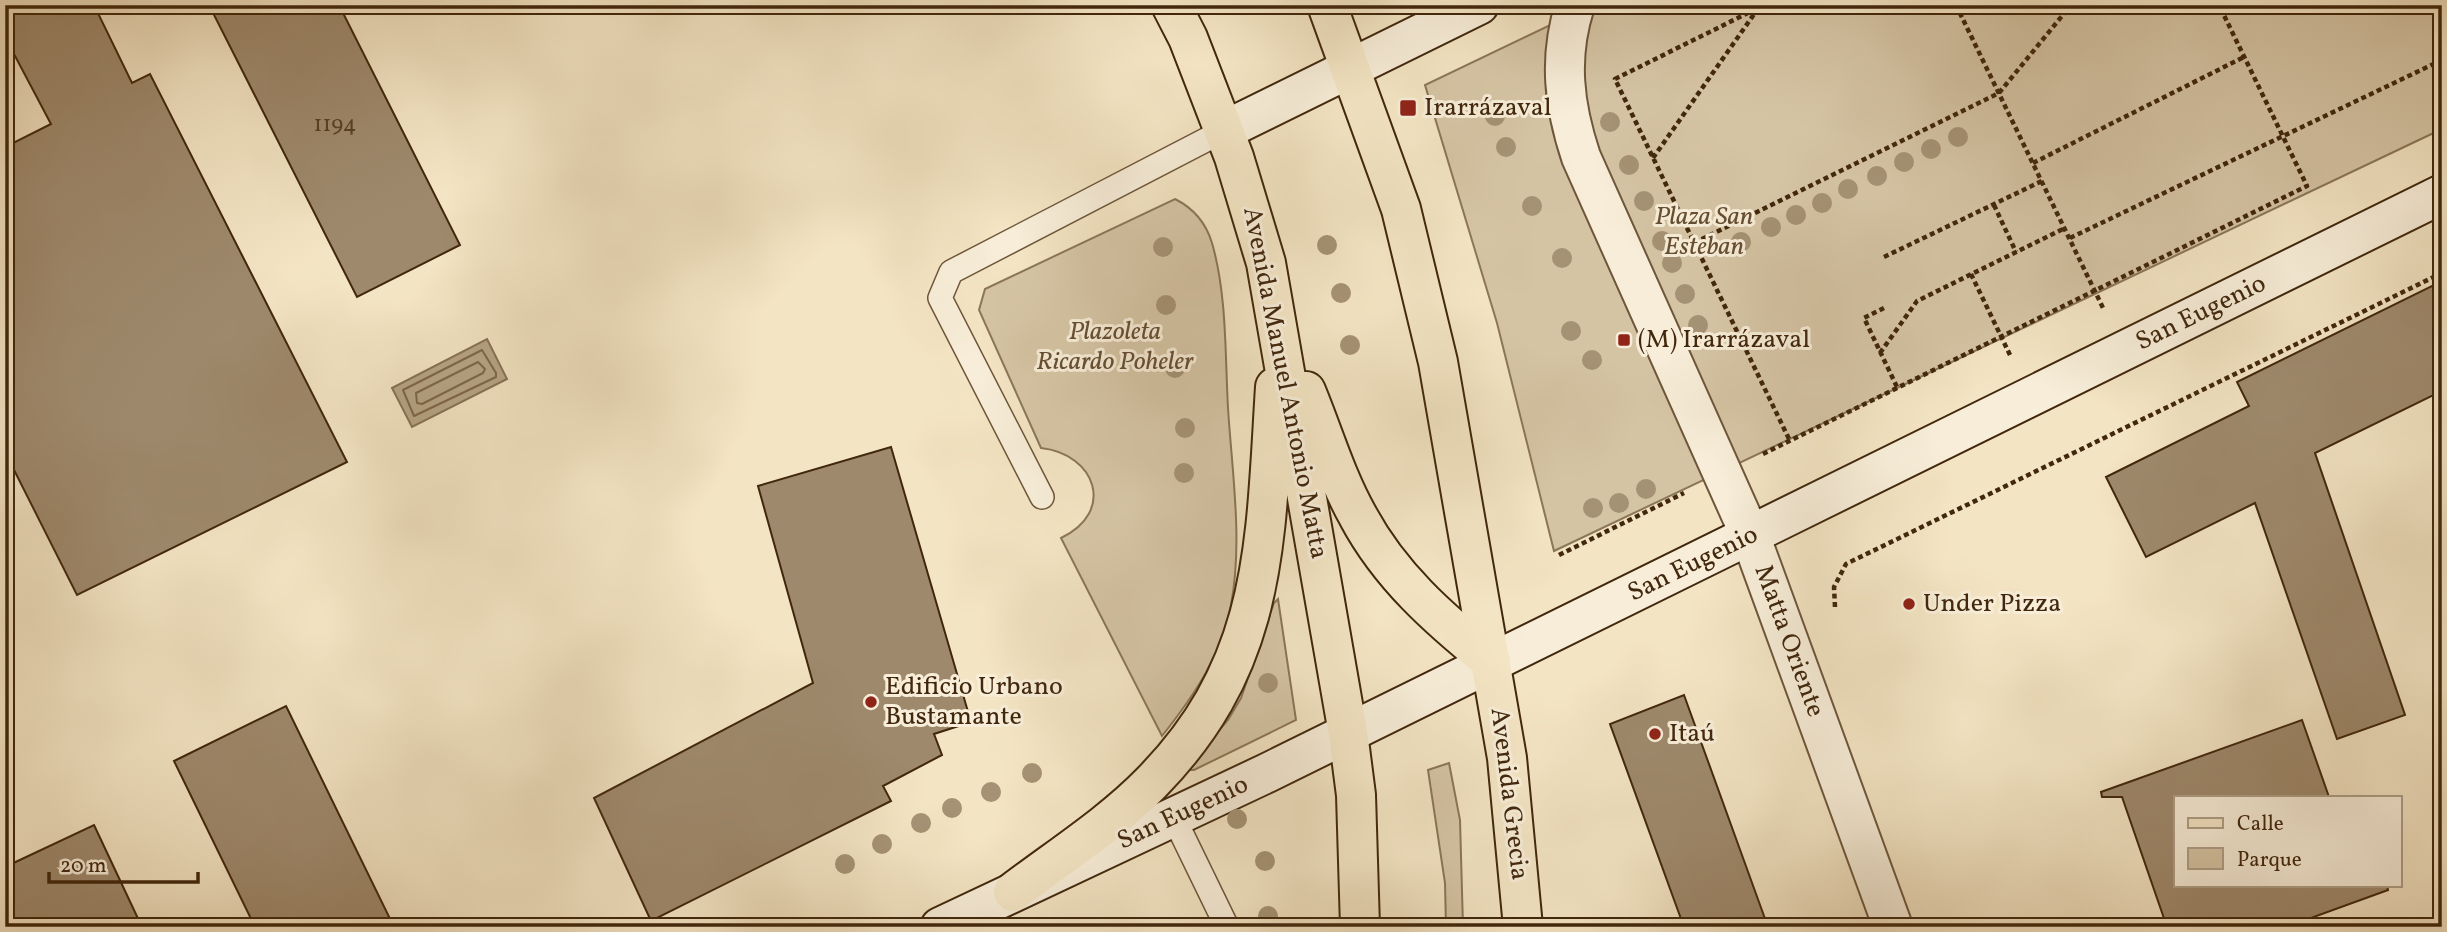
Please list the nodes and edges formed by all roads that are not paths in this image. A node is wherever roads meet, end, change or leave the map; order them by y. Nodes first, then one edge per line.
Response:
1 (1171, 5) edge
2 (1326, 5) edge
3 (1479, 5) edge
4 (1575, 5) edge
5 (1350, 66) junction
6 (1223, 131) junction
7 (2442, 194) edge
8 (1279, 323) junction
9 (1042, 497) dead end
10 (1750, 535) junction
11 (1491, 661) junction
12 (1348, 733) junction
13 (1356, 795) junction
14 (1174, 818) junction
15 (1013, 892) junction
16 (940, 927) edge
17 (1227, 927) edge
18 (1360, 927) edge
19 (1384, 927) edge
20 (1523, 927) edge
21 (1892, 927) edge

1 - 6 main road, Avenida Manuel Antonio Matta
2 - 5 main road
3 - 5 main road
4 - 10 main road, Matta Oriente
5 - 6 main road
5 - 11 main road
6 - 8 main road, Avenida Manuel Antonio Matta
6 - 9 lane
7 - 10 main road, San Eugenio
8 - 11 main road
8 - 12 main road, Avenida Manuel Antonio Matta
8 - 15 main road
10 - 11 main road, San Eugenio
10 - 21 main road, Matta Oriente
11 - 12 main road, San Eugenio
11 - 20 main road, Avenida Grecia
12 - 13 main road
12 - 14 main road, San Eugenio
13 - 18 main road
13 - 19 main road
14 - 15 main road, San Eugenio
14 - 17 lane
15 - 16 main road, San Eugenio

